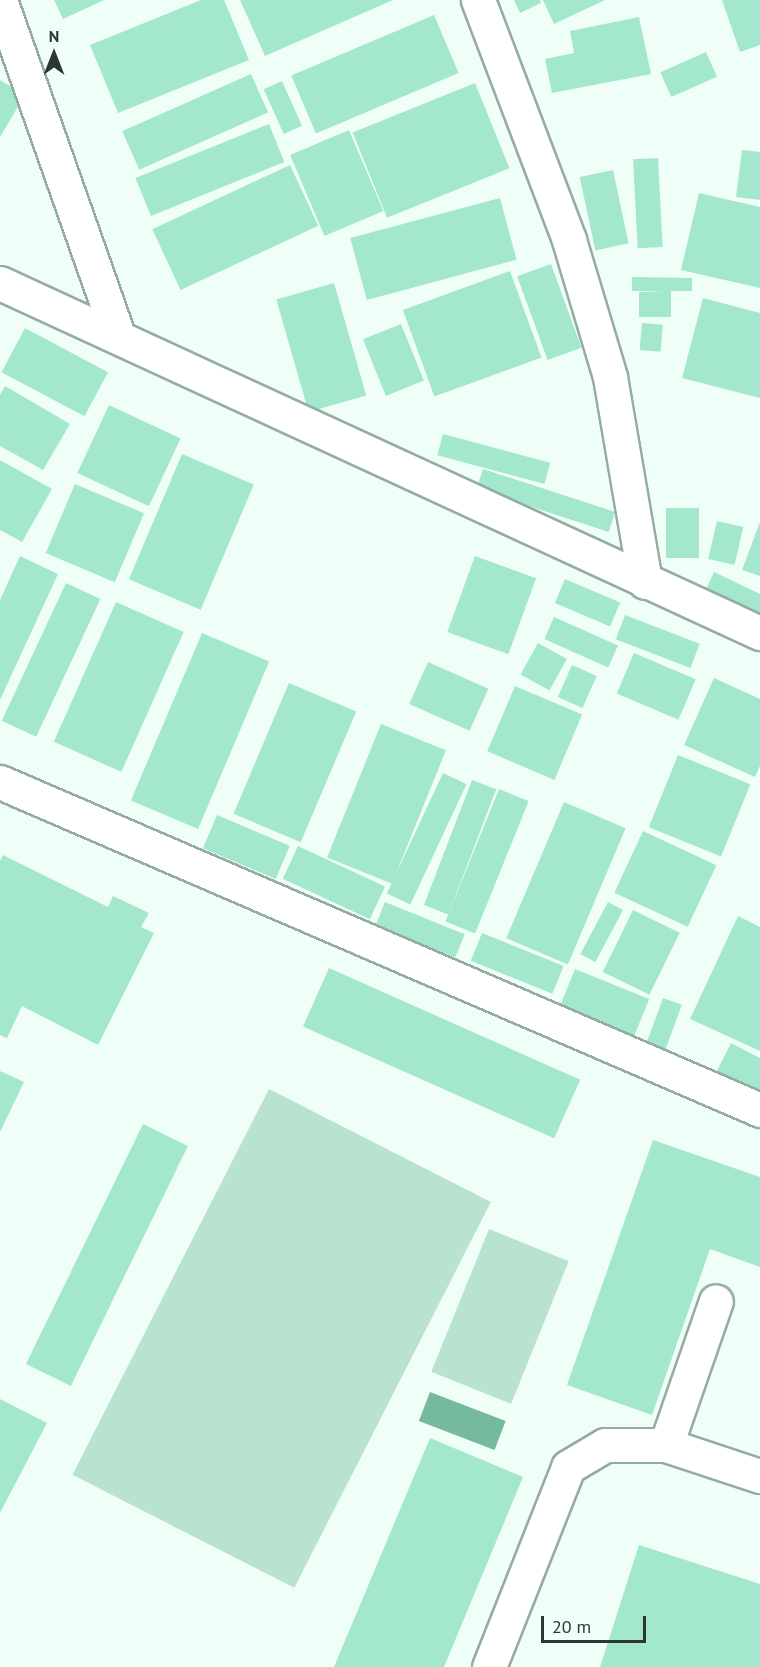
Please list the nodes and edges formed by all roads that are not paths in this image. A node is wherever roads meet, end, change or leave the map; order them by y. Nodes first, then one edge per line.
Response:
1 (0, 0) edge
2 (478, 0) edge
3 (0, 283) edge
4 (118, 336) junction
5 (645, 582) junction
6 (760, 633) edge
7 (0, 782) edge
8 (760, 1110) edge
9 (716, 1301) dead end
10 (666, 1445) junction
11 (760, 1476) edge
12 (489, 1667) edge

1 - 4 street
2 - 5 street
3 - 4 street
4 - 5 street
5 - 6 street
7 - 8 street
9 - 10 street
10 - 11 street
10 - 12 street

